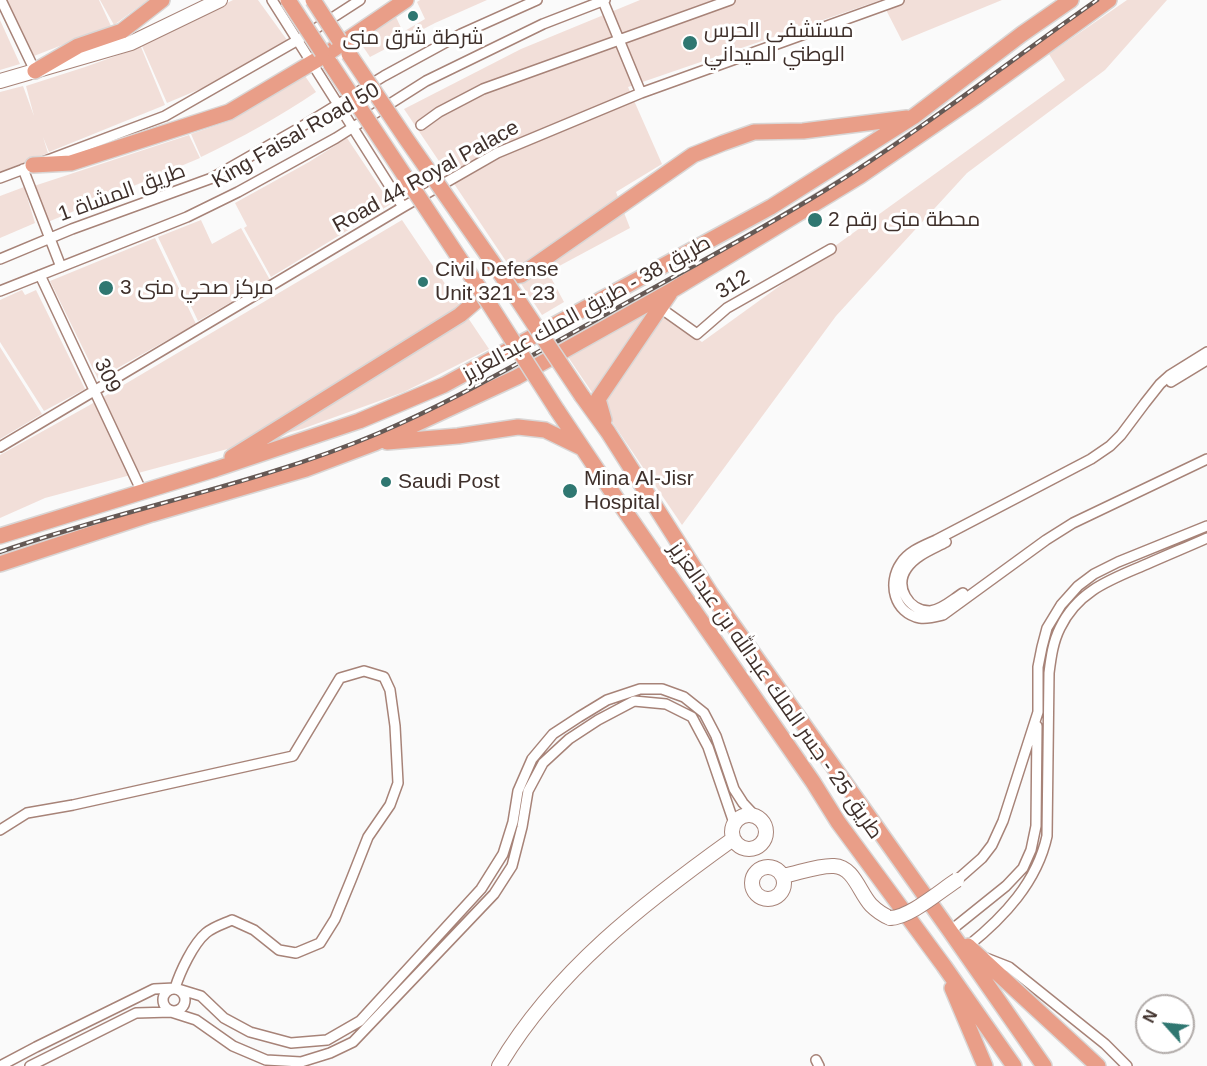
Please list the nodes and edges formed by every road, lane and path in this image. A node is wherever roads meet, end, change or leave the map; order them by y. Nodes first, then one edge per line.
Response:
1 (1, 0) edge
2 (162, 0) edge
3 (220, 0) edge
4 (272, 0) edge
5 (288, 0) edge
6 (313, 0) edge
7 (360, 0) edge
8 (406, 0) edge
9 (537, 0) edge
10 (604, 0) edge
11 (730, 0) edge
12 (899, 0) edge
13 (1071, 0) edge
14 (1109, 0) edge
15 (620, 39) junction
16 (298, 40) junction
17 (343, 46) junction
18 (322, 58) junction
19 (35, 71) junction
20 (0, 81) edge
21 (641, 93) junction
22 (338, 105) junction
23 (913, 117) junction
24 (421, 125) dead end
25 (352, 127) junction
26 (28, 167) junction
27 (0, 178) edge
28 (403, 207) junction
29 (50, 238) junction
30 (831, 249) dead end
31 (0, 259) edge
32 (61, 267) junction
33 (498, 270) junction
34 (40, 275) junction
35 (479, 288) junction
36 (674, 289) junction
37 (0, 291) edge
38 (659, 307) junction
39 (1207, 352) edge
40 (1207, 360) edge
41 (94, 391) junction
42 (608, 432) junction
43 (375, 443) junction
44 (0, 447) edge
45 (583, 448) junction
46 (1207, 453) edge
47 (1207, 459) edge
48 (212, 470) junction
49 (142, 492) junction
50 (1207, 526) edge
51 (0, 536) edge
52 (1207, 538) edge
53 (0, 564) edge
54 (1038, 712) junction
55 (756, 817) junction
56 (734, 823) junction
57 (0, 830) edge
58 (736, 842) junction
59 (753, 848) junction
60 (761, 868) junction
61 (783, 876) junction
62 (957, 880) joint
63 (950, 931) junction
64 (972, 949) junction
65 (944, 966) junction
66 (175, 988) junction
67 (171, 1012) junction
68 (0, 1066) edge
69 (30, 1066) edge
70 (499, 1066) edge
71 (508, 1066) edge
72 (985, 1066) edge
73 (1014, 1066) edge
74 (1044, 1066) edge
75 (1098, 1066) edge
76 (1127, 1066) edge

1 - 19 street
2 - 19 main road
3 - 19 street
4 - 16 street
5 - 18 main road, طريق 25 - جسر الملك عبدالله بن عبدالعزيز, bridge
6 - 17 main road, bridge
7 - 16 street
8 - 17 main road
9 - 22 street, طريق المشاة 1
10 - 15 street
10 - 25 street, King Faisal Road 50
11 - 15 street
12 - 21 street, Road 44 Royal Palace
13 - 23 main road, طريق 38 - طريق الملك عبدالعزيز
14 - 36 main road, طريق 38 - طريق الملك عبدالعزيز
15 - 21 street
15 - 24 street
16 - 18 street
16 - 26 street
17 - 18 main road
17 - 33 main road, bridge
18 - 22 street
18 - 26 main road
18 - 35 main road, طريق 25 - جسر الملك عبدالله بن عبدالعزيز, bridge
19 - 20 street
21 - 28 street, Road 44 Royal Palace
22 - 25 street
22 - 29 street, طريق المشاة 1
23 - 33 main road
23 - 48 main road, طريق 38 - طريق الملك عبدالعزيز
25 - 28 street
25 - 32 street, King Faisal Road 50
26 - 27 street
26 - 29 street
28 - 41 street, Road 44 Royal Palace
29 - 31 street, طريق المشاة 1
29 - 32 street
30 - 38 street, 312
32 - 34 street, King Faisal Road 50
33 - 42 main road, bridge
34 - 37 street, King Faisal Road 50
34 - 41 street, 309
35 - 45 main road, طريق 25 - جسر الملك عبدالله بن عبدالعزيز, bridge
35 - 48 main road
36 - 38 main road
36 - 43 main road, طريق 38 - طريق الملك عبدالعزيز
38 - 42 main road
39 - 47 street
40 - 46 street
41 - 44 street, Road 44 Royal Palace
41 - 49 street, 309
42 - 63 main road, طريق 25 - جسر الملك عبدالله بن عبدالعزيز
43 - 45 main road
43 - 53 main road, طريق 38 - طريق الملك عبدالعزيز
45 - 65 main road, طريق 25 - جسر الملك عبدالله بن عبدالعزيز
48 - 49 main road, طريق 38 - طريق الملك عبدالعزيز
49 - 51 main road, طريق 38 - طريق الملك عبدالعزيز
50 - 54 street
52 - 64 street
54 - 62 street
54 - 63 street
55 - 56 street
55 - 59 street
55 - 66 street
56 - 58 street
56 - 67 street
57 - 66 street
58 - 59 street
58 - 70 street
58 - 71 street
59 - 60 street
60 - 61 street
60 - 61 street
61 - 62 street, bridge
63 - 64 main road
63 - 74 main road, طريق 25 - جسر الملك عبدالله بن عبدالعزيز
64 - 75 main road
64 - 76 street
65 - 72 main road
65 - 73 main road, طريق 25 - جسر الملك عبدالله بن عبدالعزيز
66 - 67 street
66 - 67 street
66 - 68 street
67 - 69 street

